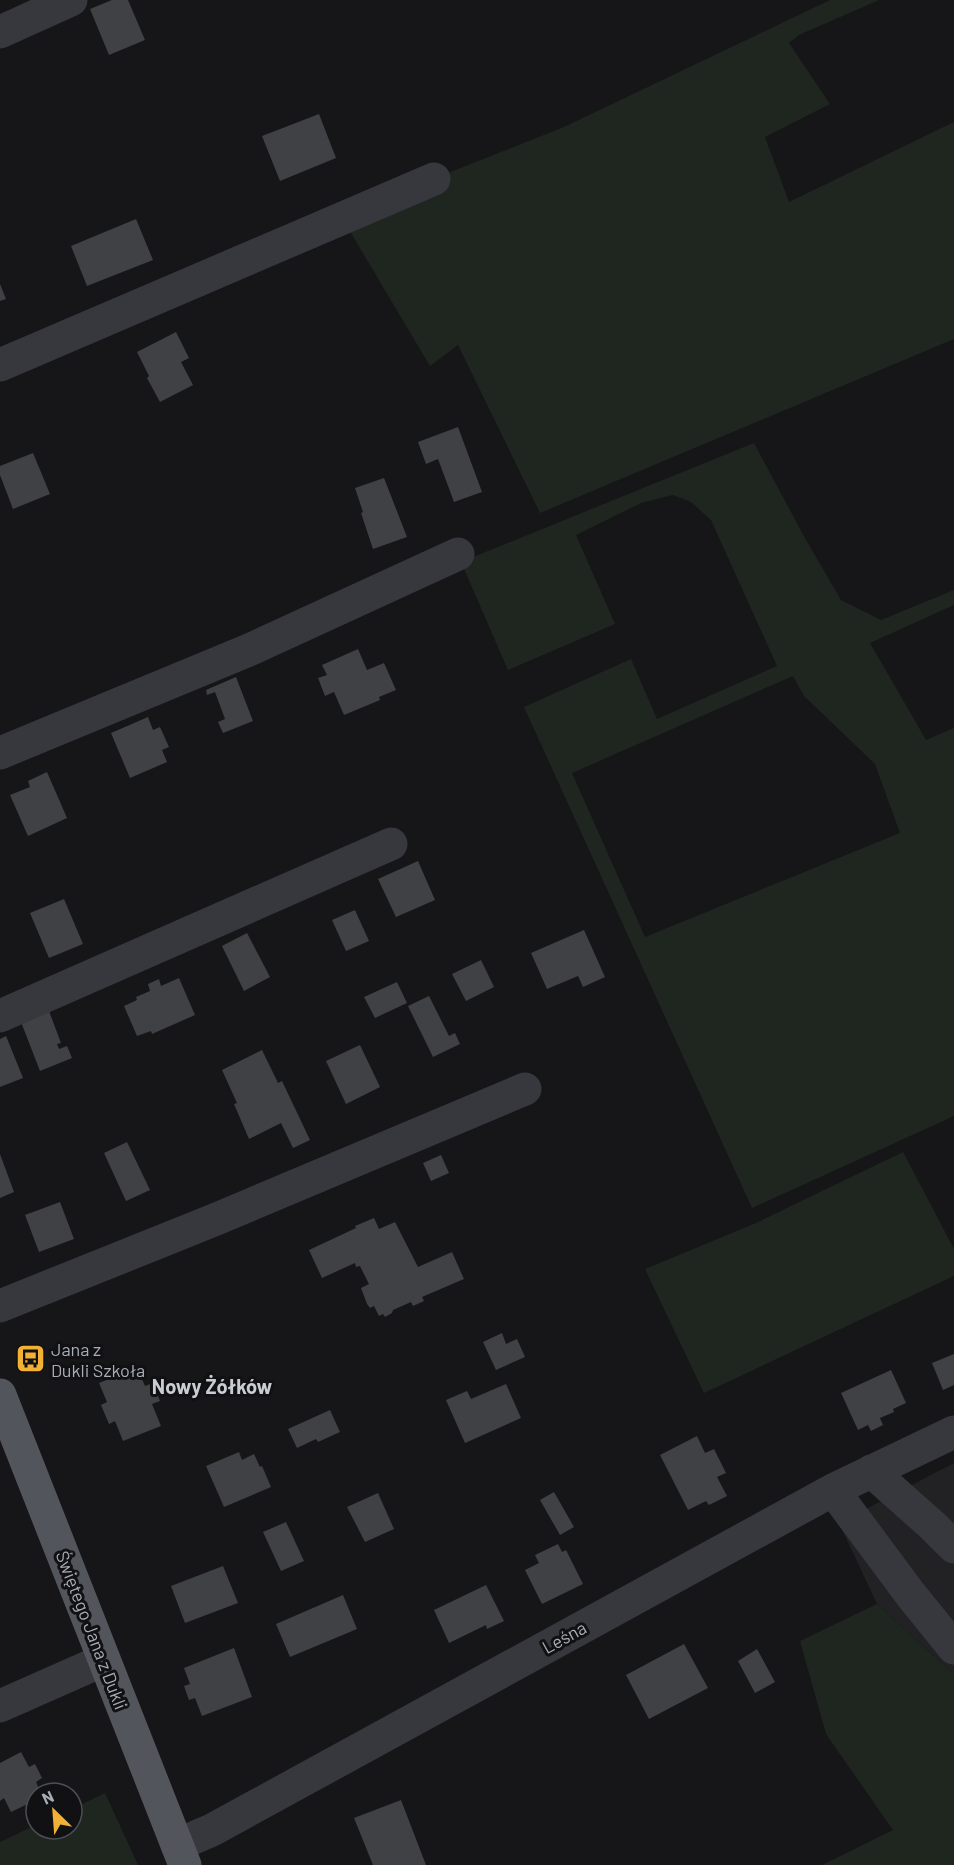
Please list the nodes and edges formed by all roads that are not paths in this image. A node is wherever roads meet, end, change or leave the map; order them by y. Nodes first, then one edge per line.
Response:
1 (71, 0) edge
2 (0, 32) edge
3 (434, 179) dead end
4 (110, 342) dead end
5 (0, 365) edge
6 (0, 388) edge
7 (458, 554) dead end
8 (0, 753) edge
9 (391, 844) dead end
10 (0, 1016) edge
11 (525, 1089) dead end
12 (0, 1306) edge
13 (0, 1395) edge
14 (954, 1432) edge
15 (871, 1471) junction
16 (833, 1490) junction
17 (954, 1547) edge
18 (954, 1648) edge
19 (101, 1653) junction
20 (0, 1687) edge
21 (0, 1706) edge
22 (181, 1855) edge

1 - 2 street
3 - 5 street
4 - 6 street
7 - 8 street
9 - 10 street
11 - 12 street
13 - 19 main road, Świętego Jana z Dukli
14 - 15 street, Leśna
15 - 16 street, Leśna
15 - 17 street
16 - 18 street
16 - 22 street, Leśna
19 - 20 street
19 - 21 street
19 - 22 main road, Świętego Jana z Dukli

